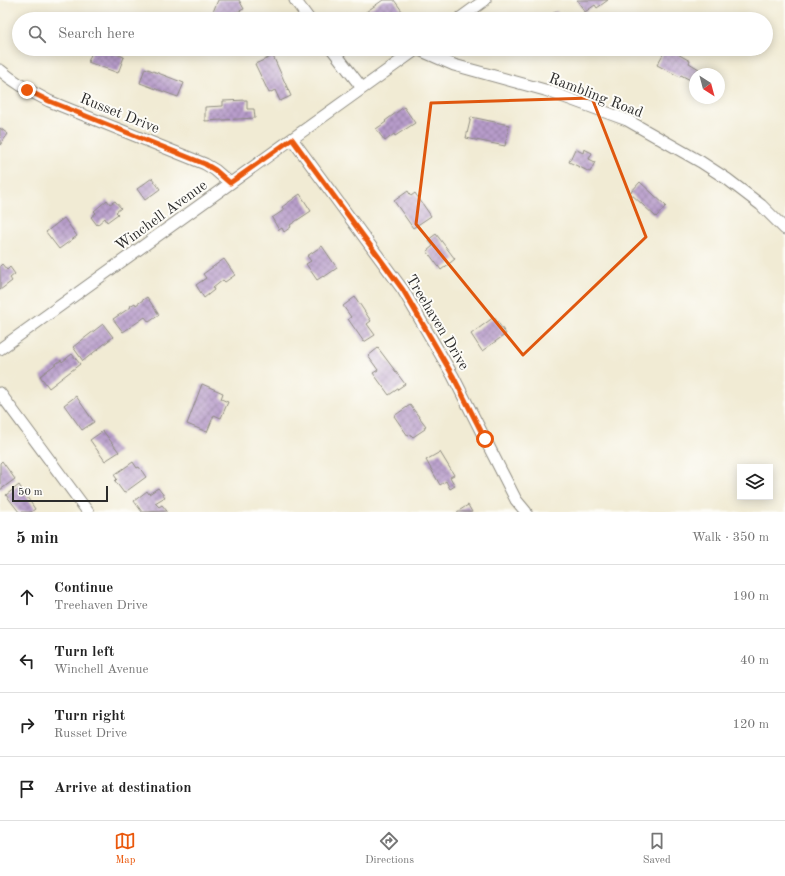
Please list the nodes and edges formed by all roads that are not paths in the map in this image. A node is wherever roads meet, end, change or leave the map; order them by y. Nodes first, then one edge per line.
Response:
1 (295, 0) edge
2 (485, 0) edge
3 (304, 12) edge
4 (469, 12) edge
5 (337, 56) edge
6 (407, 56) edge
7 (433, 56) edge
8 (0, 70) edge
9 (362, 88) junction
10 (292, 139) junction
11 (230, 183) junction
12 (785, 229) edge
13 (0, 349) edge
14 (0, 393) edge
15 (88, 512) edge
16 (526, 512) edge

1 - 3 street
2 - 4 street
5 - 9 street
6 - 9 street, Winchell Avenue
7 - 12 street, Rambling Road
8 - 11 street, Russet Drive
9 - 10 street, Winchell Avenue
10 - 11 street, Winchell Avenue
10 - 16 street, Treehaven Drive
11 - 13 street, Winchell Avenue
14 - 15 street

